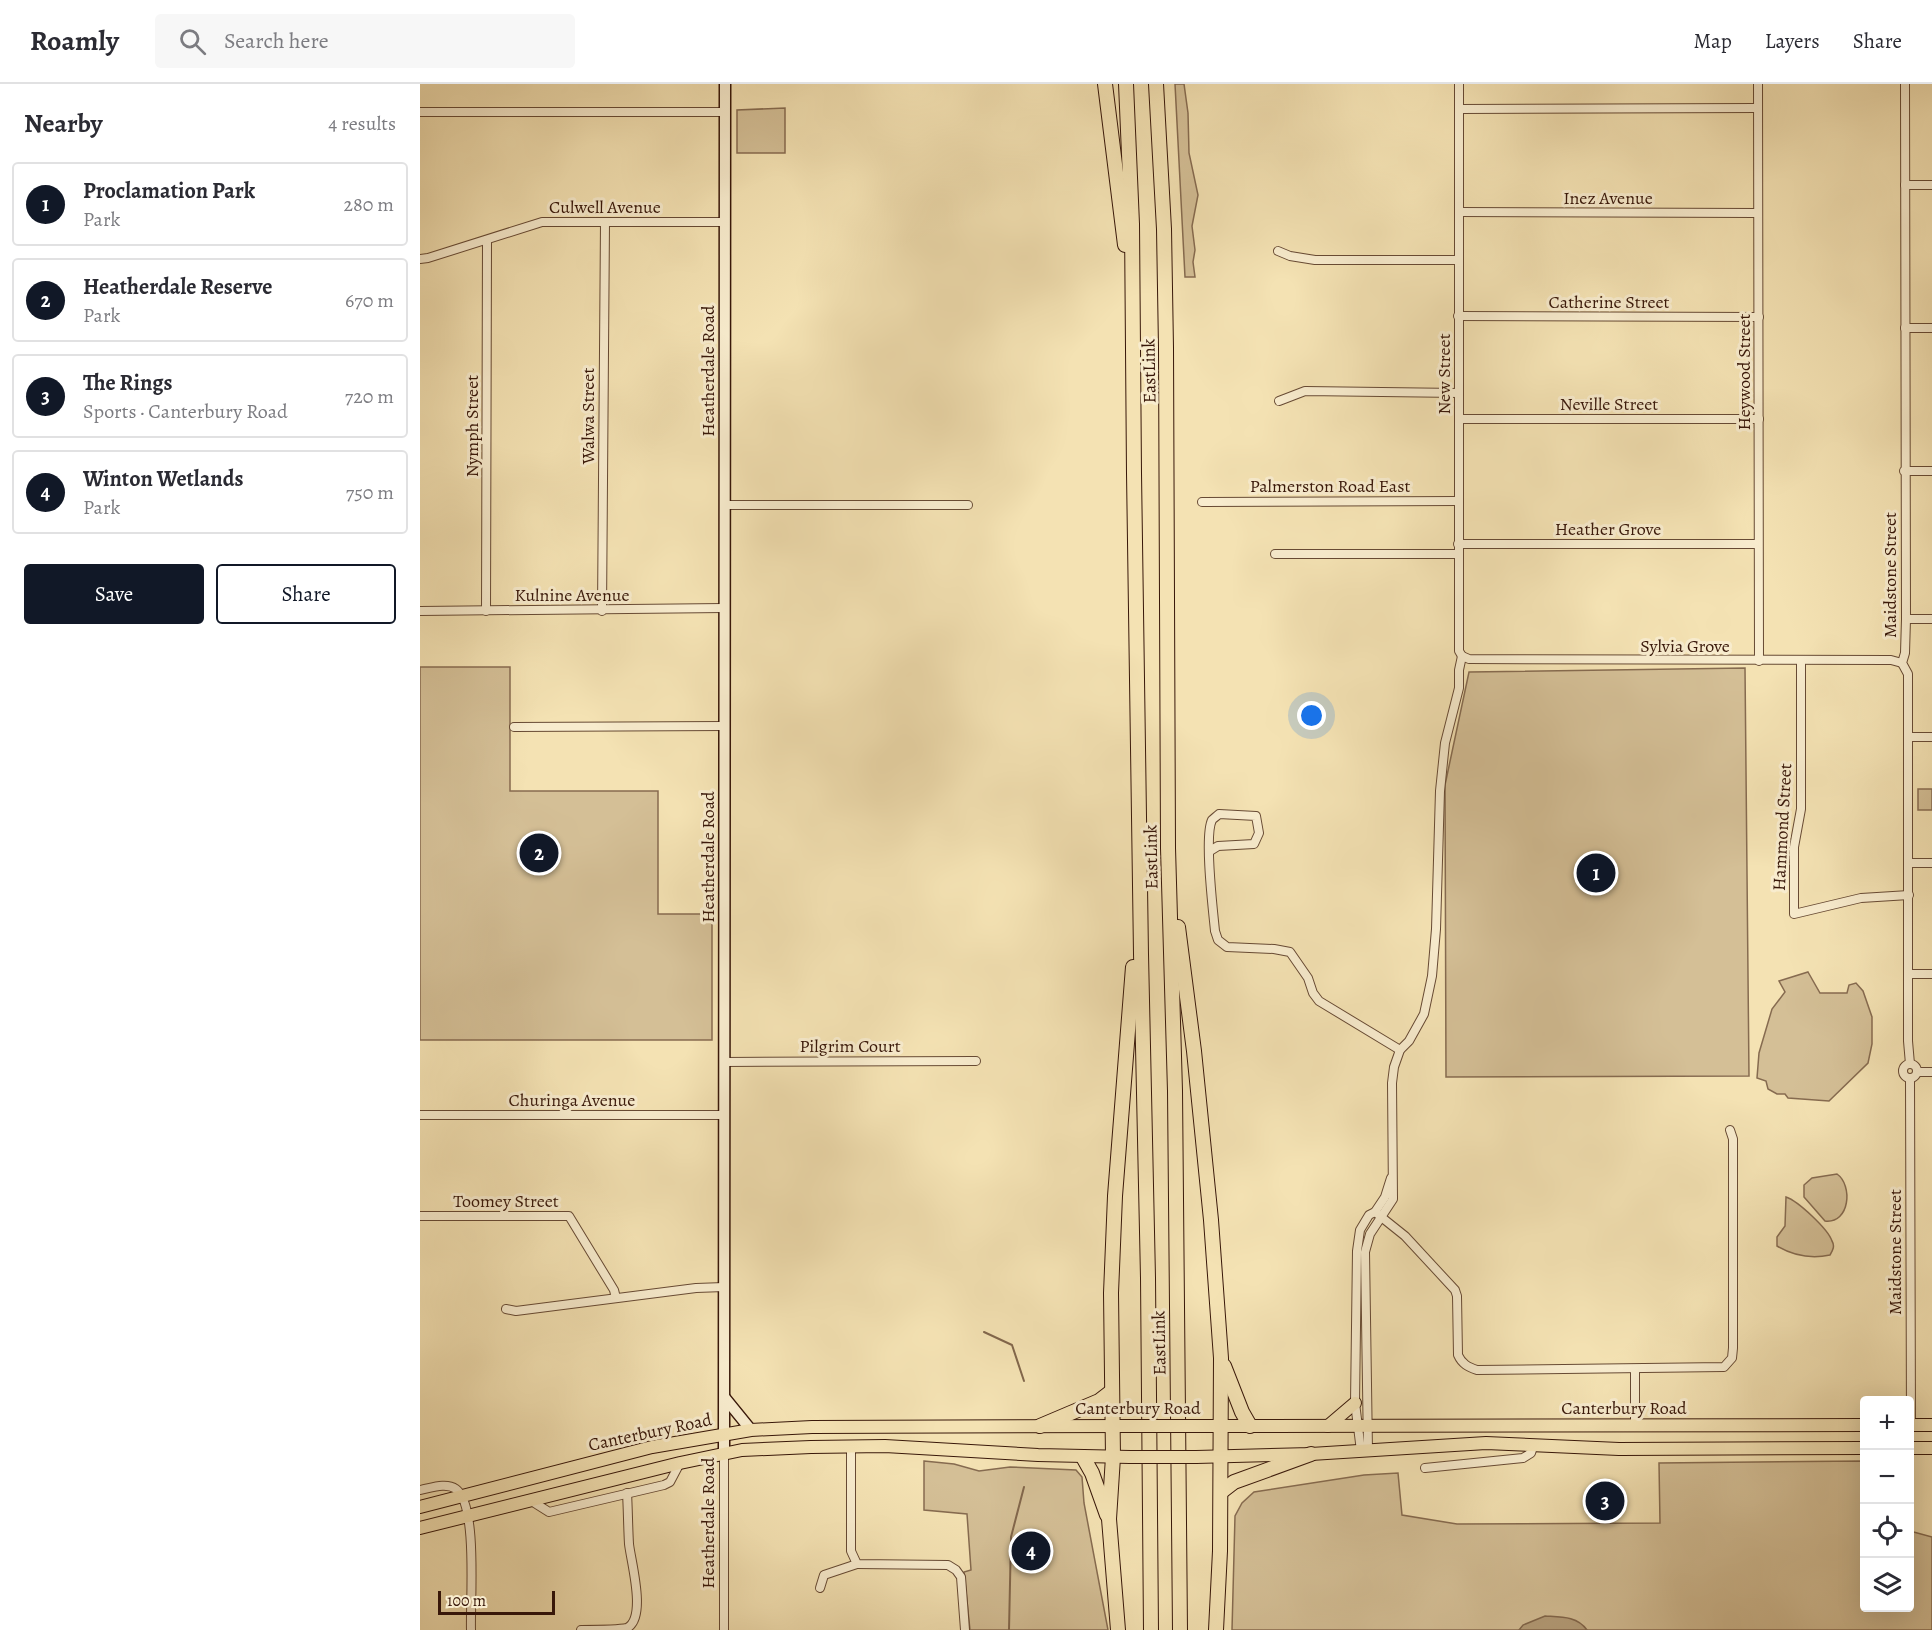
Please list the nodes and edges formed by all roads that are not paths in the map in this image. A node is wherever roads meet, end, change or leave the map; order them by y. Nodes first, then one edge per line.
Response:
1 (725, 84) edge
2 (1105, 84) edge
3 (1126, 84) edge
4 (1156, 84) edge
5 (1459, 84) edge
6 (1758, 84) edge
7 (1905, 84) edge
8 (1758, 108) junction
9 (1459, 109) junction
10 (420, 112) edge
11 (724, 112) junction
12 (1905, 185) junction
13 (1932, 185) edge
14 (1459, 212) junction
15 (1758, 213) junction
16 (605, 222) junction
17 (724, 222) junction
18 (488, 240) junction
19 (1278, 251) dead end
20 (420, 259) edge
21 (1459, 260) junction
22 (1133, 312) junction
23 (1458, 316) junction
24 (1759, 317) junction
25 (1905, 328) junction
26 (1932, 328) edge
27 (1459, 393) junction
28 (1279, 401) dead end
29 (1459, 419) junction
30 (1759, 419) junction
31 (1904, 471) junction
32 (1932, 471) edge
33 (1459, 501) junction
34 (1202, 502) dead end
35 (724, 505) junction
36 (968, 505) dead end
37 (1458, 544) junction
38 (1758, 544) junction
39 (1275, 554) dead end
40 (1458, 554) junction
41 (724, 608) junction
42 (420, 611) edge
43 (486, 611) junction
44 (602, 611) junction
45 (1906, 619) junction
46 (1932, 619) edge
47 (1466, 658) junction
48 (1759, 661) junction
49 (1801, 661) junction
50 (1902, 663) junction
51 (724, 726) junction
52 (514, 727) dead end
53 (1909, 737) junction
54 (1932, 737) edge
55 (1168, 848) junction
56 (1210, 851) junction
57 (1908, 863) junction
58 (1932, 863) edge
59 (1139, 879) junction
60 (1909, 895) junction
61 (1910, 974) junction
62 (1932, 974) edge
63 (1400, 1050) junction
64 (975, 1061) dead end
65 (724, 1062) junction
66 (1910, 1064) junction
67 (1917, 1072) junction
68 (1932, 1072) edge
69 (1910, 1079) junction
70 (420, 1115) edge
71 (724, 1115) junction
72 (1730, 1130) dead end
73 (1378, 1215) junction
74 (420, 1216) edge
75 (724, 1287) junction
76 (616, 1298) junction
77 (506, 1309) dead end
78 (1221, 1358) junction
79 (1635, 1369) junction
80 (1112, 1391) junction
81 (1910, 1396) edge
82 (724, 1398) junction
83 (1355, 1403) junction
84 (1860, 1425) edge
85 (1914, 1425) edge
86 (1932, 1425) edge
87 (1040, 1426) junction
88 (1112, 1426) junction
89 (1221, 1426) junction
90 (1250, 1426) junction
91 (1328, 1426) junction
92 (1619, 1426) junction
93 (1362, 1427) junction
94 (1635, 1427) junction
95 (751, 1430) junction
96 (724, 1434) junction
97 (1534, 1444) junction
98 (851, 1446) junction
99 (1914, 1446) edge
100 (1860, 1448) edge
101 (1932, 1448) edge
102 (1619, 1449) junction
103 (1364, 1450) junction
104 (724, 1454) junction
105 (1311, 1454) junction
106 (1083, 1457) junction
107 (1113, 1457) junction
108 (1221, 1457) junction
109 (680, 1463) junction
110 (1425, 1468) dead end
111 (420, 1490) edge
112 (1221, 1492) junction
113 (627, 1493) junction
114 (462, 1497) junction
115 (530, 1500) junction
116 (420, 1507) edge
117 (469, 1515) junction
118 (1109, 1519) junction
119 (420, 1528) edge
120 (857, 1564) junction
121 (820, 1588) dead end
122 (471, 1630) edge
123 (581, 1630) edge
124 (724, 1630) edge
125 (965, 1630) edge
126 (1118, 1630) edge
127 (1151, 1630) edge
128 (1180, 1630) edge
129 (1216, 1630) edge

1 - 11 main road, Heatherdale Road
2 - 22 highway
3 - 22 highway, EastLink
4 - 55 highway, EastLink
5 - 9 street, New Street
6 - 8 street, Heywood Street
7 - 12 street, Maidstone Street
8 - 9 street
8 - 15 street, Heywood Street
9 - 14 street, New Street
10 - 11 street
11 - 17 main road, Heatherdale Road
12 - 13 street
12 - 25 street, Maidstone Street
14 - 15 street, Inez Avenue
14 - 21 street, New Street
15 - 24 street, Heywood Street
16 - 17 street, Culwell Avenue
16 - 18 street, Culwell Avenue
16 - 44 street, Walwa Street
17 - 35 main road, Heatherdale Road
18 - 20 street, Culwell Avenue
18 - 43 street, Nymph Street
19 - 21 street
21 - 23 street, New Street
22 - 59 highway, EastLink
23 - 24 street, Catherine Street
23 - 27 street, New Street
24 - 30 street, Heywood Street
25 - 26 street
25 - 31 street, Maidstone Street
27 - 28 street
27 - 29 street, New Street
29 - 30 street, Neville Street
29 - 33 street, New Street
30 - 38 street, Heywood Street
31 - 32 street
31 - 45 street, Maidstone Street
33 - 34 street, Palmerston Road East
33 - 37 street, New Street
35 - 36 street
35 - 41 main road, Heatherdale Road
37 - 38 street, Heather Grove
37 - 40 street, New Street
38 - 48 street, Heywood Street
39 - 40 street
40 - 47 street, New Street
41 - 44 street, Kulnine Avenue
41 - 51 main road, Heatherdale Road
42 - 43 street, Kulnine Avenue
43 - 44 street, Kulnine Avenue
45 - 46 street
45 - 50 street, Maidstone Street
47 - 48 street, Sylvia Grove
47 - 63 street, New Street
48 - 49 street, Sylvia Grove
49 - 50 street, Sylvia Grove
49 - 60 street, Hammond Street
50 - 53 street, Maidstone Street
51 - 52 street
51 - 65 main road, Heatherdale Road
53 - 54 street
53 - 57 street, Maidstone Street
55 - 78 highway
55 - 128 highway, EastLink
56 - 56 street
56 - 63 street
57 - 58 street
57 - 60 street, Maidstone Street
59 - 80 highway
59 - 127 highway, EastLink
60 - 61 street, Maidstone Street
61 - 62 street
61 - 66 street, Maidstone Street
63 - 73 street
64 - 65 street, Pilgrim Court
65 - 71 main road, Heatherdale Road
66 - 67 street
66 - 69 street
67 - 68 street
67 - 69 street
69 - 81 street, Maidstone Street
70 - 71 street, Churinga Avenue
71 - 75 main road, Heatherdale Road
72 - 79 street
73 - 79 street
73 - 83 street
73 - 93 street
74 - 76 street, Toomey Street
75 - 76 street
75 - 82 main road, Heatherdale Road
76 - 77 street
78 - 89 highway
78 - 90 highway
79 - 94 street
80 - 87 highway
80 - 88 highway
82 - 95 main road
82 - 96 main road, Heatherdale Road
83 - 91 main road
83 - 93 street
84 - 94 main road, Canterbury Road
85 - 86 main road
87 - 88 main road, Canterbury Road
87 - 95 main road, Canterbury Road
88 - 89 main road, Canterbury Road, bridge
88 - 107 highway
89 - 90 main road, Canterbury Road
89 - 108 highway
90 - 91 main road, Canterbury Road
91 - 93 main road, Canterbury Road
92 - 93 main road, Canterbury Road
92 - 94 main road, Canterbury Road
92 - 102 main road
93 - 103 street
95 - 96 main road, Canterbury Road
96 - 104 main road, Heatherdale Road
96 - 114 main road, Canterbury Road
97 - 102 main road, Canterbury Road
97 - 103 main road, Canterbury Road
97 - 110 street
98 - 104 main road, Canterbury Road
98 - 106 main road, Canterbury Road
98 - 120 street
99 - 101 main road
100 - 102 main road, Canterbury Road
103 - 105 main road, Canterbury Road
104 - 109 main road, Canterbury Road
104 - 124 street, Heatherdale Road
105 - 108 main road, Canterbury Road
105 - 112 highway
106 - 107 main road, Canterbury Road
106 - 118 highway
107 - 108 main road, Canterbury Road, bridge
107 - 118 highway
108 - 112 highway
109 - 113 street, Canterbury Road
109 - 115 main road, Canterbury Road
111 - 114 street
112 - 129 highway
113 - 115 street, Canterbury Road
113 - 123 street
114 - 116 main road, Canterbury Road
114 - 117 street
115 - 117 main road, Canterbury Road
117 - 119 main road, Canterbury Road
117 - 122 street
118 - 126 highway
120 - 121 street
120 - 125 street

